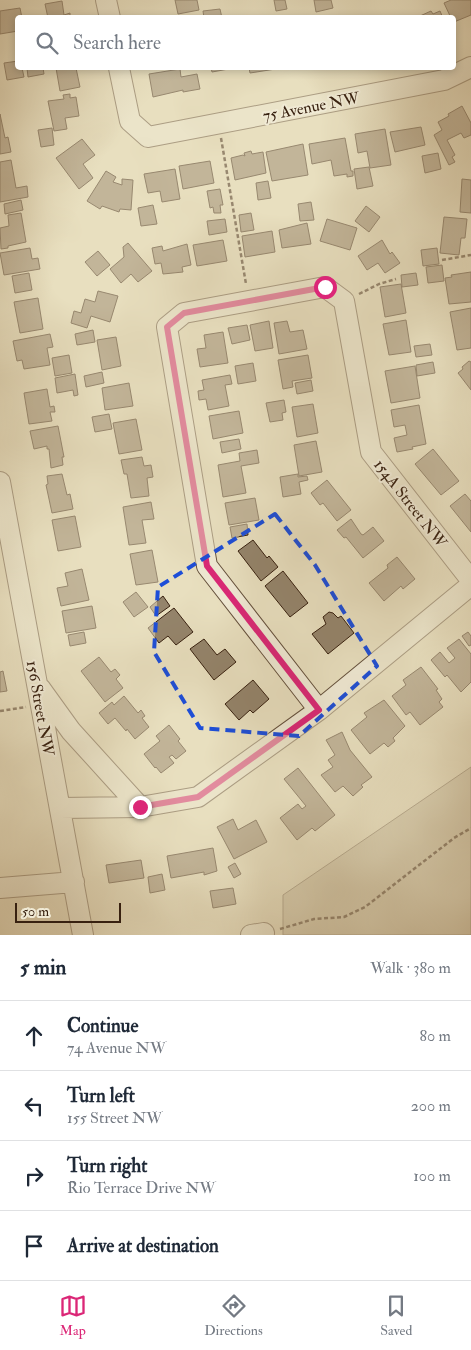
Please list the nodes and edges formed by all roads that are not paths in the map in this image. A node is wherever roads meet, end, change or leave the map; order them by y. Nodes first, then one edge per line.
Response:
1 (106, 0) edge
2 (109, 15) edge
3 (471, 67) edge
4 (119, 70) edge
5 (0, 482) edge
6 (471, 580) edge
7 (471, 585) edge
8 (37, 684) junction
9 (319, 710) junction
10 (140, 807) junction
11 (60, 808) junction
12 (74, 882) junction
13 (0, 888) edge
14 (83, 935) edge

1 - 2 street
3 - 4 street, 75 Avenue NW
5 - 8 street, 156 Street NW
6 - 9 street, 154A Street NW
7 - 9 street
8 - 10 street
8 - 11 street, 156 Street NW
9 - 10 street
10 - 11 street
11 - 12 street, 156 Street NW
12 - 13 street
12 - 14 street, 156 Street NW

